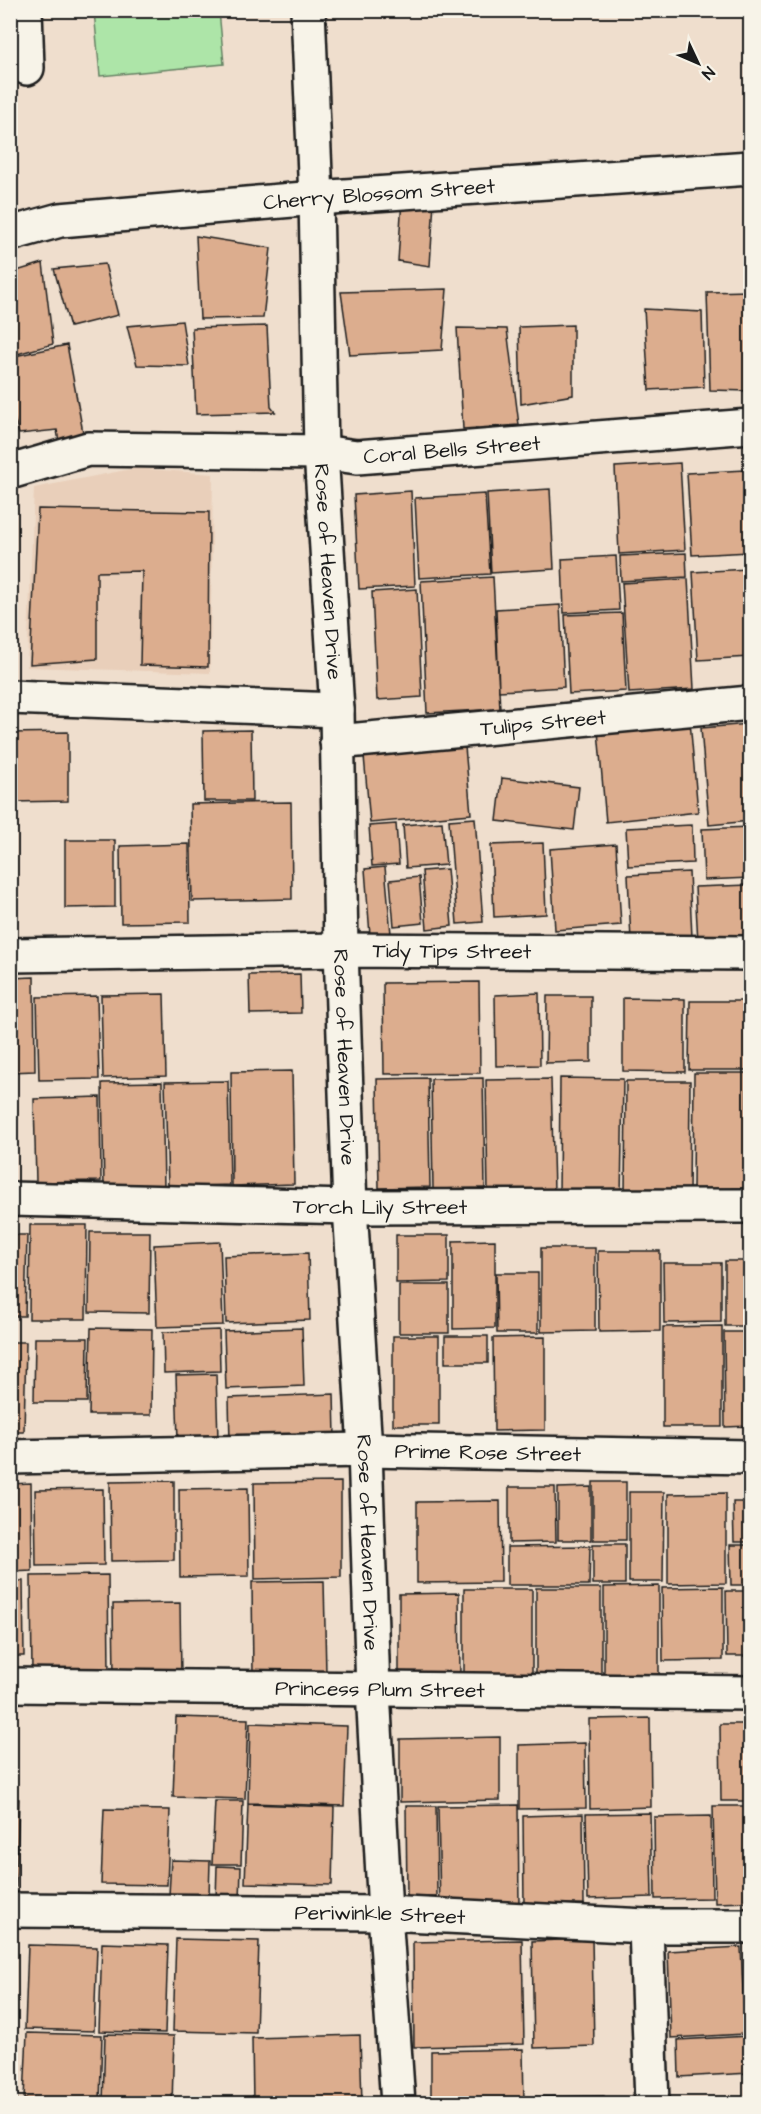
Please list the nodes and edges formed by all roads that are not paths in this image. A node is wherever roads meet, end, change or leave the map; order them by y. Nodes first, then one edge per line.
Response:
1 (25, 10) edge
2 (308, 10) edge
3 (27, 68) dead end
4 (750, 168) edge
5 (316, 198) junction
6 (10, 234) edge
7 (750, 426) edge
8 (321, 452) junction
9 (10, 472) edge
10 (10, 697) edge
11 (750, 703) edge
12 (337, 710) junction
13 (337, 742) junction
14 (341, 950) junction
15 (750, 953) edge
16 (10, 955) edge
17 (10, 1199) edge
18 (750, 1206) edge
19 (350, 1207) junction
20 (365, 1450) junction
21 (10, 1457) edge
22 (750, 1457) edge
23 (10, 1684) edge
24 (373, 1690) junction
25 (750, 1692) edge
26 (10, 1910) edge
27 (385, 1913) junction
28 (646, 1926) junction
29 (750, 1926) edge
30 (398, 2103) edge
31 (652, 2103) edge

1 - 3 street
2 - 5 street, Rose of Heaven Drive
4 - 5 street, Cherry Blossom Street
5 - 6 street, Cherry Blossom Street
5 - 8 street, Rose of Heaven Drive
7 - 8 street, Coral Bells Street
8 - 9 street, Coral Bells Street
8 - 12 street, Rose of Heaven Drive
10 - 12 street
11 - 13 street, Tulips Street
12 - 13 street, Rose of Heaven Drive
13 - 14 street, Rose of Heaven Drive
14 - 15 street, Tidy Tips Street
14 - 16 street, Tidy Tips Street
14 - 19 street, Rose of Heaven Drive
17 - 19 street, Torch Lily Street
18 - 19 street, Torch Lily Street
19 - 20 street, Rose of Heaven Drive
20 - 21 street, Prime Rose Street
20 - 22 street, Prime Rose Street
20 - 24 street, Rose of Heaven Drive
23 - 24 street, Princess Plum Street
24 - 25 street, Princess Plum Street
24 - 27 street, Rose of Heaven Drive
26 - 27 street, Periwinkle Street
27 - 28 street, Periwinkle Street
27 - 30 street, Rose of Heaven Drive
28 - 29 street, Periwinkle Street
28 - 31 street

